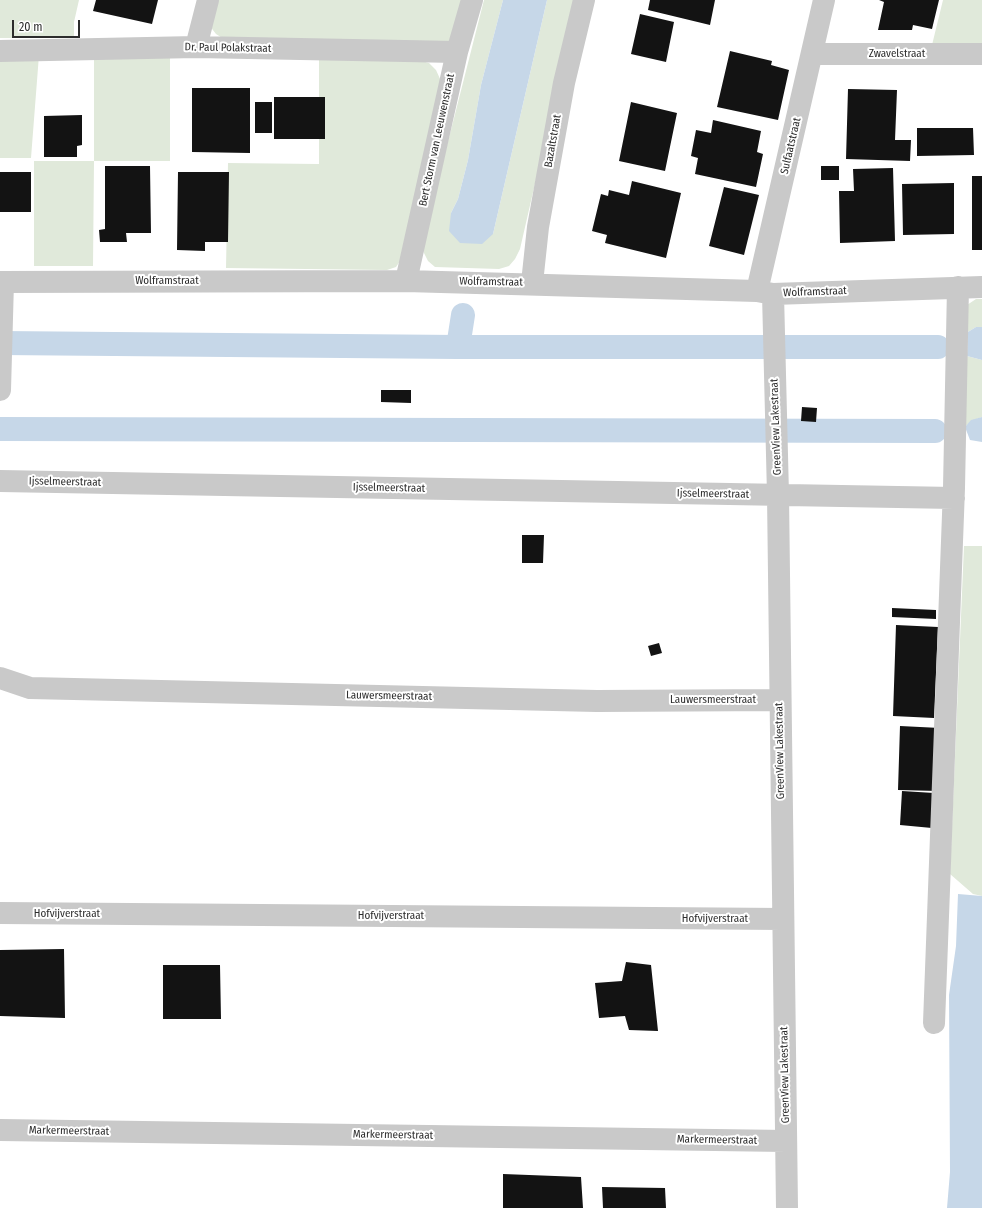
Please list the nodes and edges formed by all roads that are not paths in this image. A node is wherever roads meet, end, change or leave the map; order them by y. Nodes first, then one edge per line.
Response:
1 (208, 0) edge
2 (472, 0) edge
3 (584, 0) edge
4 (824, 0) edge
5 (196, 47) junction
6 (0, 52) edge
7 (457, 52) junction
8 (812, 54) junction
9 (982, 54) edge
10 (406, 281) junction
11 (532, 283) junction
12 (958, 287) junction
13 (982, 287) edge
14 (2, 288) edge
15 (768, 297) junction
16 (0, 390) edge
17 (0, 481) edge
18 (778, 496) junction
19 (954, 498) junction
20 (0, 678) edge
21 (780, 700) junction
22 (0, 913) edge
23 (783, 919) junction
24 (934, 1023) dead end
25 (0, 1130) edge
26 (786, 1141) junction
27 (787, 1208) edge

1 - 5 street
2 - 7 street, Bert Storm van Leeuwenstraat
3 - 11 street, Bazaltstraat
4 - 8 street, Sulfaatstraat
5 - 6 street, Dr. Paul Polakstraat
5 - 7 street, Dr. Paul Polakstraat
7 - 10 street, Bert Storm van Leeuwenstraat
8 - 9 street, Zwavelstraat
8 - 15 street, Sulfaatstraat
10 - 11 street, Wolframstraat
10 - 14 street, Wolframstraat
11 - 15 street, Wolframstraat
12 - 13 street, Wolframstraat
12 - 15 street, Wolframstraat
12 - 19 street
14 - 16 street
15 - 18 street, GreenView Lakestraat
17 - 18 street, Ijsselmeerstraat
18 - 19 street, Ijsselmeerstraat
18 - 21 street, GreenView Lakestraat
19 - 24 street
20 - 21 street, Lauwersmeerstraat
21 - 23 street, GreenView Lakestraat
22 - 23 street, Hofvijverstraat
23 - 26 street, GreenView Lakestraat
25 - 26 street, Markermeerstraat
26 - 27 street, GreenView Lakestraat

